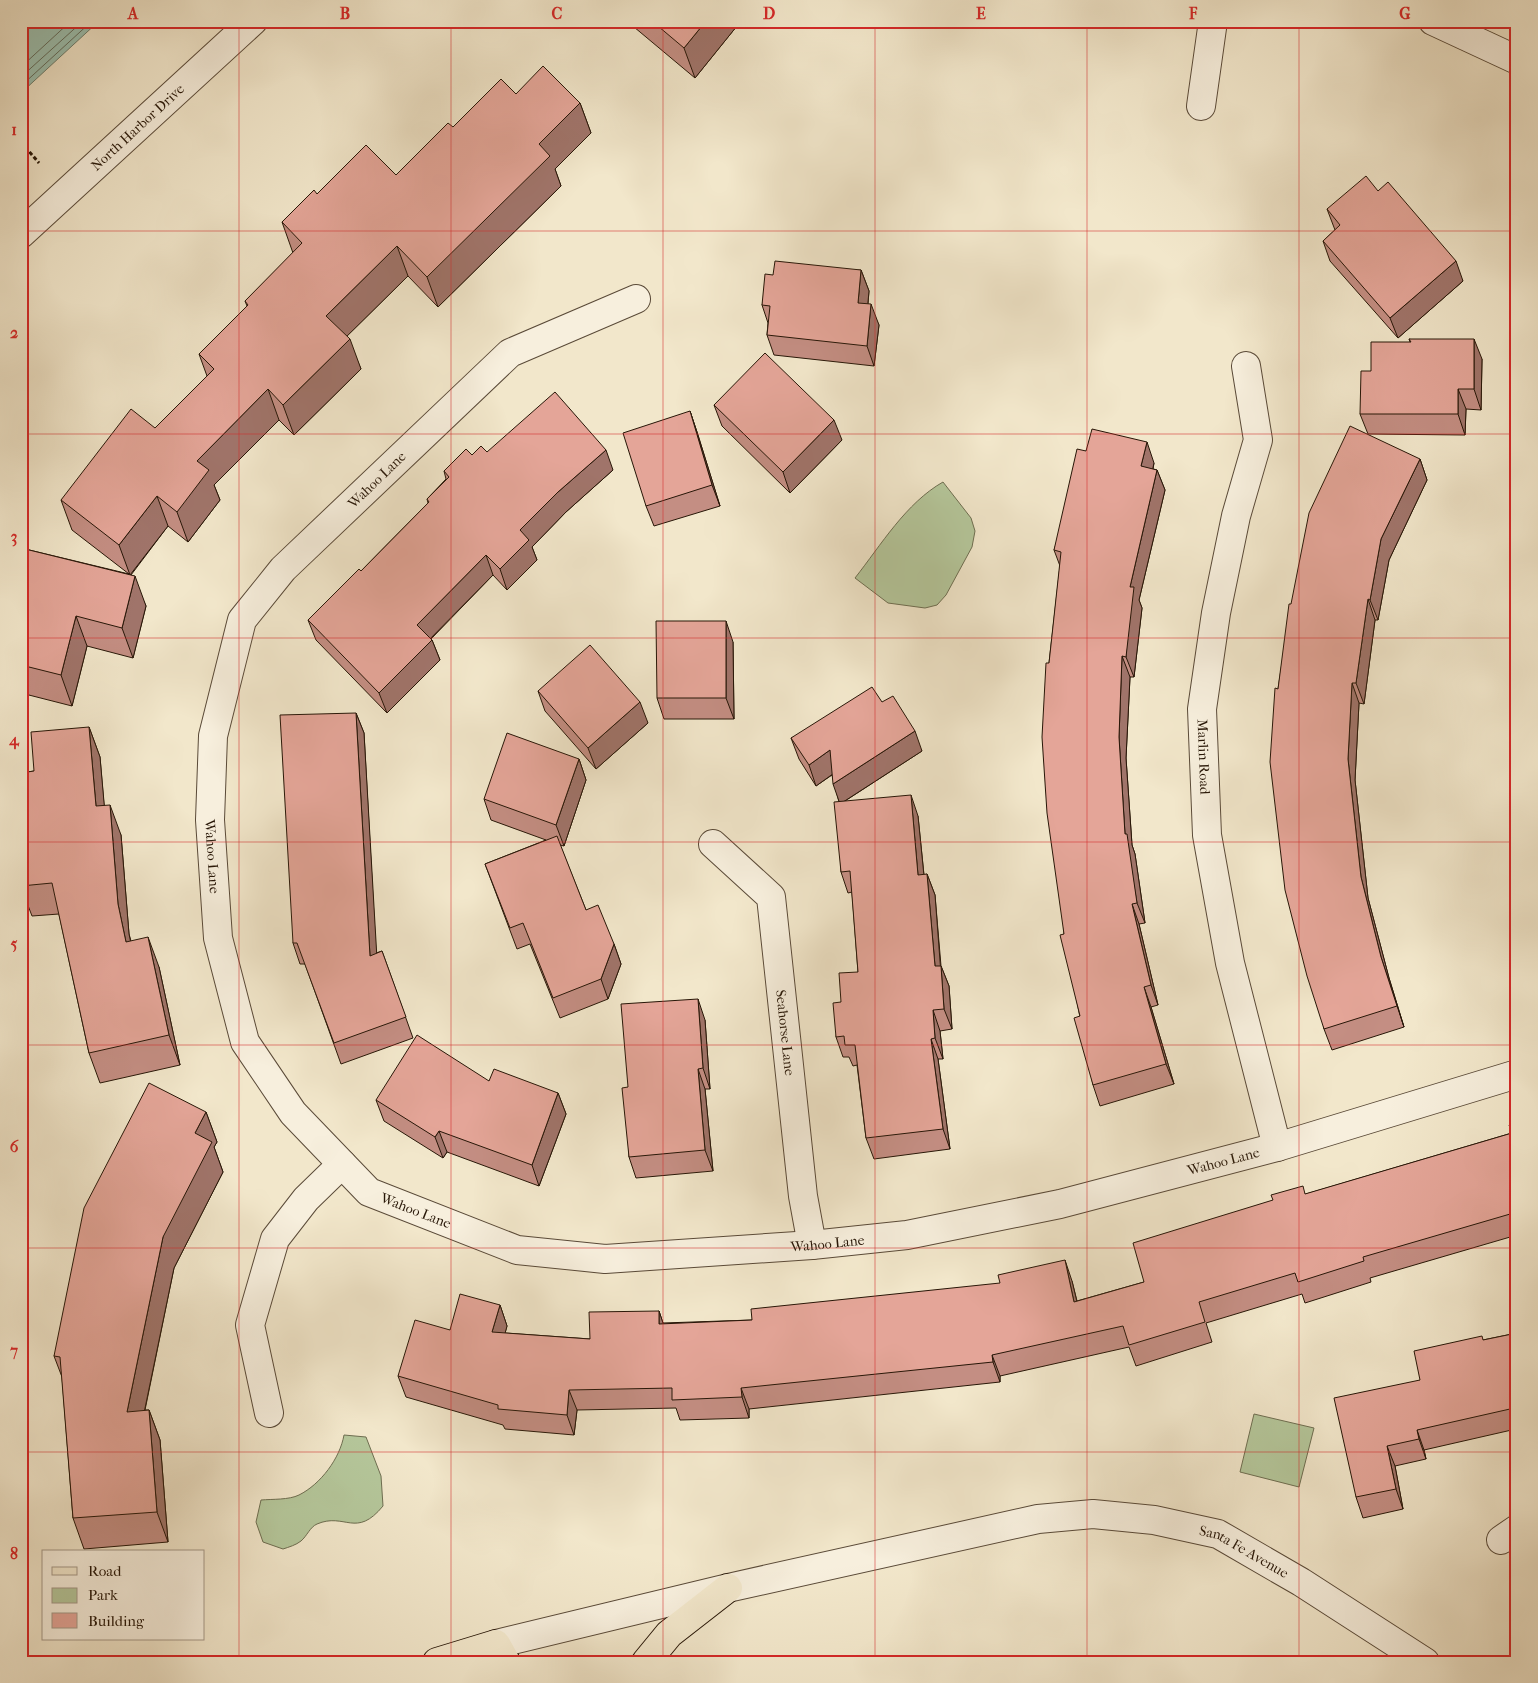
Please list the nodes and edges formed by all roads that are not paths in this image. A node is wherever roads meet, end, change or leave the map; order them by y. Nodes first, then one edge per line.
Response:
1 (253, 21) edge
2 (1213, 21) edge
3 (1433, 21) edge
4 (1517, 60) edge
5 (1201, 106) dead end
6 (21, 234) edge
7 (636, 299) dead end
8 (1246, 366) dead end
9 (713, 844) dead end
10 (1517, 1074) edge
11 (1277, 1147) junction
12 (342, 1164) junction
13 (812, 1245) junction
14 (269, 1413) dead end
15 (728, 1588) junction
16 (501, 1653) edge
17 (437, 1662) edge
18 (646, 1662) edge
19 (1425, 1662) edge

1 - 6 street, North Harbor Drive
2 - 5 street
3 - 4 street
7 - 12 street, Wahoo Lane
8 - 11 street, Marlin Road
9 - 13 street, Seahorse Lane
10 - 11 street, Wahoo Lane
11 - 13 street, Wahoo Lane
12 - 13 street, Wahoo Lane
12 - 14 street
15 - 16 street, Santa Fe Avenue
15 - 18 main road
15 - 19 street, Santa Fe Avenue
16 - 17 main road

